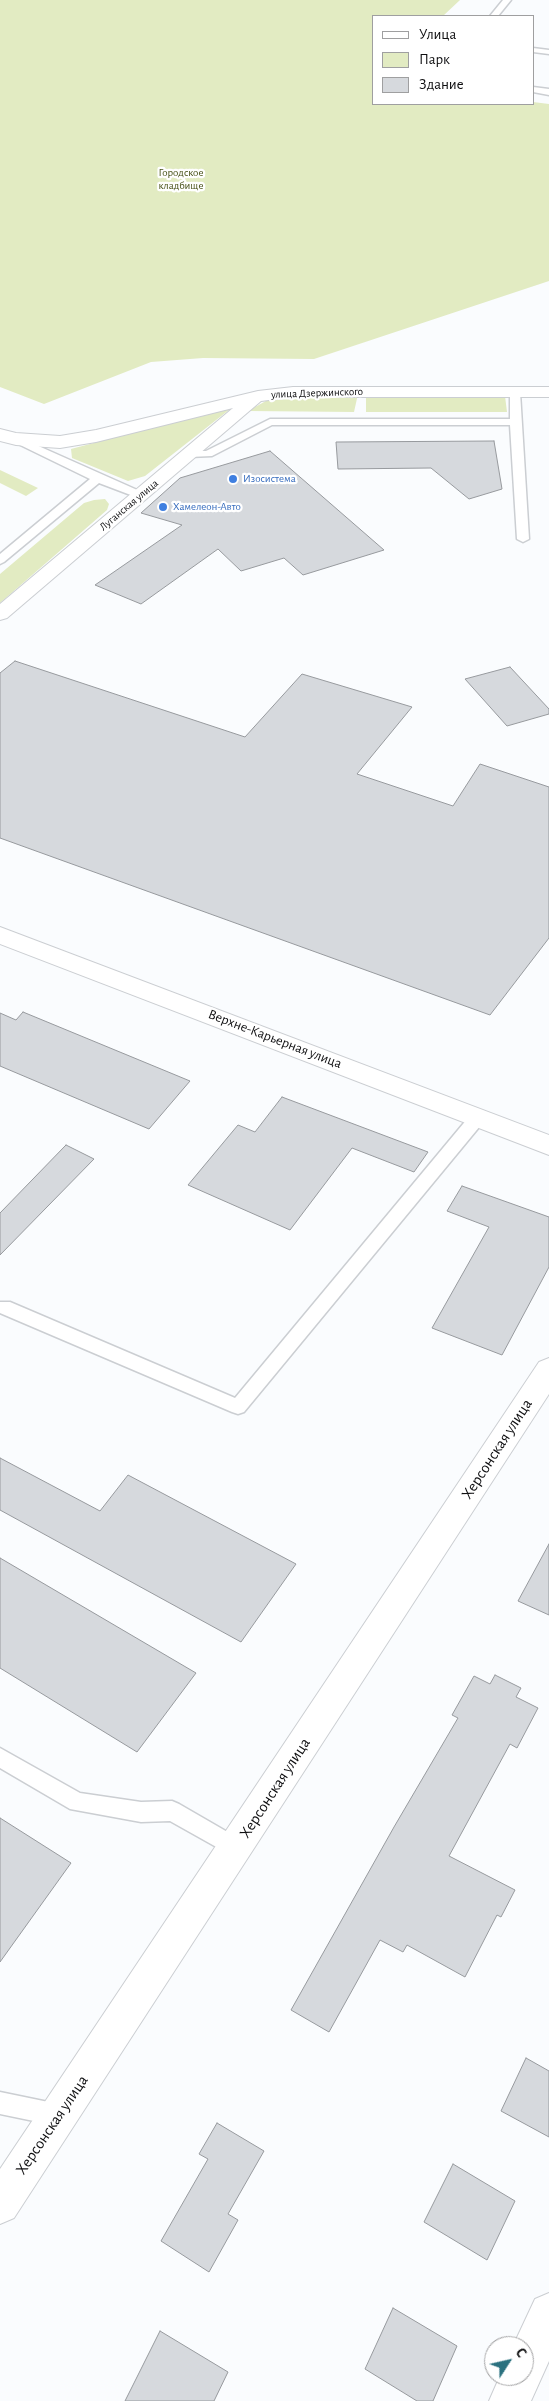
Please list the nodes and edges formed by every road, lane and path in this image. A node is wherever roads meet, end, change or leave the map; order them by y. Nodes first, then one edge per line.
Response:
1 (507, 0) edge
2 (495, 15) edge
3 (534, 50) edge
4 (549, 52) edge
5 (534, 90) edge
6 (549, 92) edge
7 (515, 392) junction
8 (549, 392) edge
9 (258, 396) junction
10 (515, 422) junction
11 (8, 437) edge
12 (189, 454) junction
13 (98, 478) junction
14 (140, 494) junction
15 (523, 539) dead end
16 (0, 560) edge
17 (0, 614) edge
18 (0, 935) edge
19 (479, 1116) junction
20 (549, 1144) edge
21 (4, 1307) dead end
22 (549, 1370) edge
23 (0, 1758) edge
24 (236, 1848) junction
25 (0, 2103) edge
26 (58, 2115) junction
27 (0, 2204) edge
28 (549, 2313) edge
29 (534, 2347) edge
30 (517, 2386) edge
31 (510, 2401) edge

1 - 2 lane
3 - 4 lane
5 - 6 lane
7 - 8 street, улица Дзержинского
7 - 9 street, улица Дзержинского
7 - 10 lane
9 - 11 street, улица Дзержинского
9 - 12 street, Луганская улица
10 - 12 lane
10 - 15 lane
11 - 13 lane
12 - 14 street, Луганская улица
13 - 14 lane
13 - 16 lane
14 - 17 street, Луганская улица
18 - 19 street, Верхне-Карьерная улица
19 - 20 street, Верхне-Карьерная улица
19 - 21 lane
22 - 24 street, Херсонская улица
23 - 24 lane
24 - 26 street, Херсонская улица
25 - 26 lane
26 - 27 street, Херсонская улица
28 - 29 street
30 - 31 street

